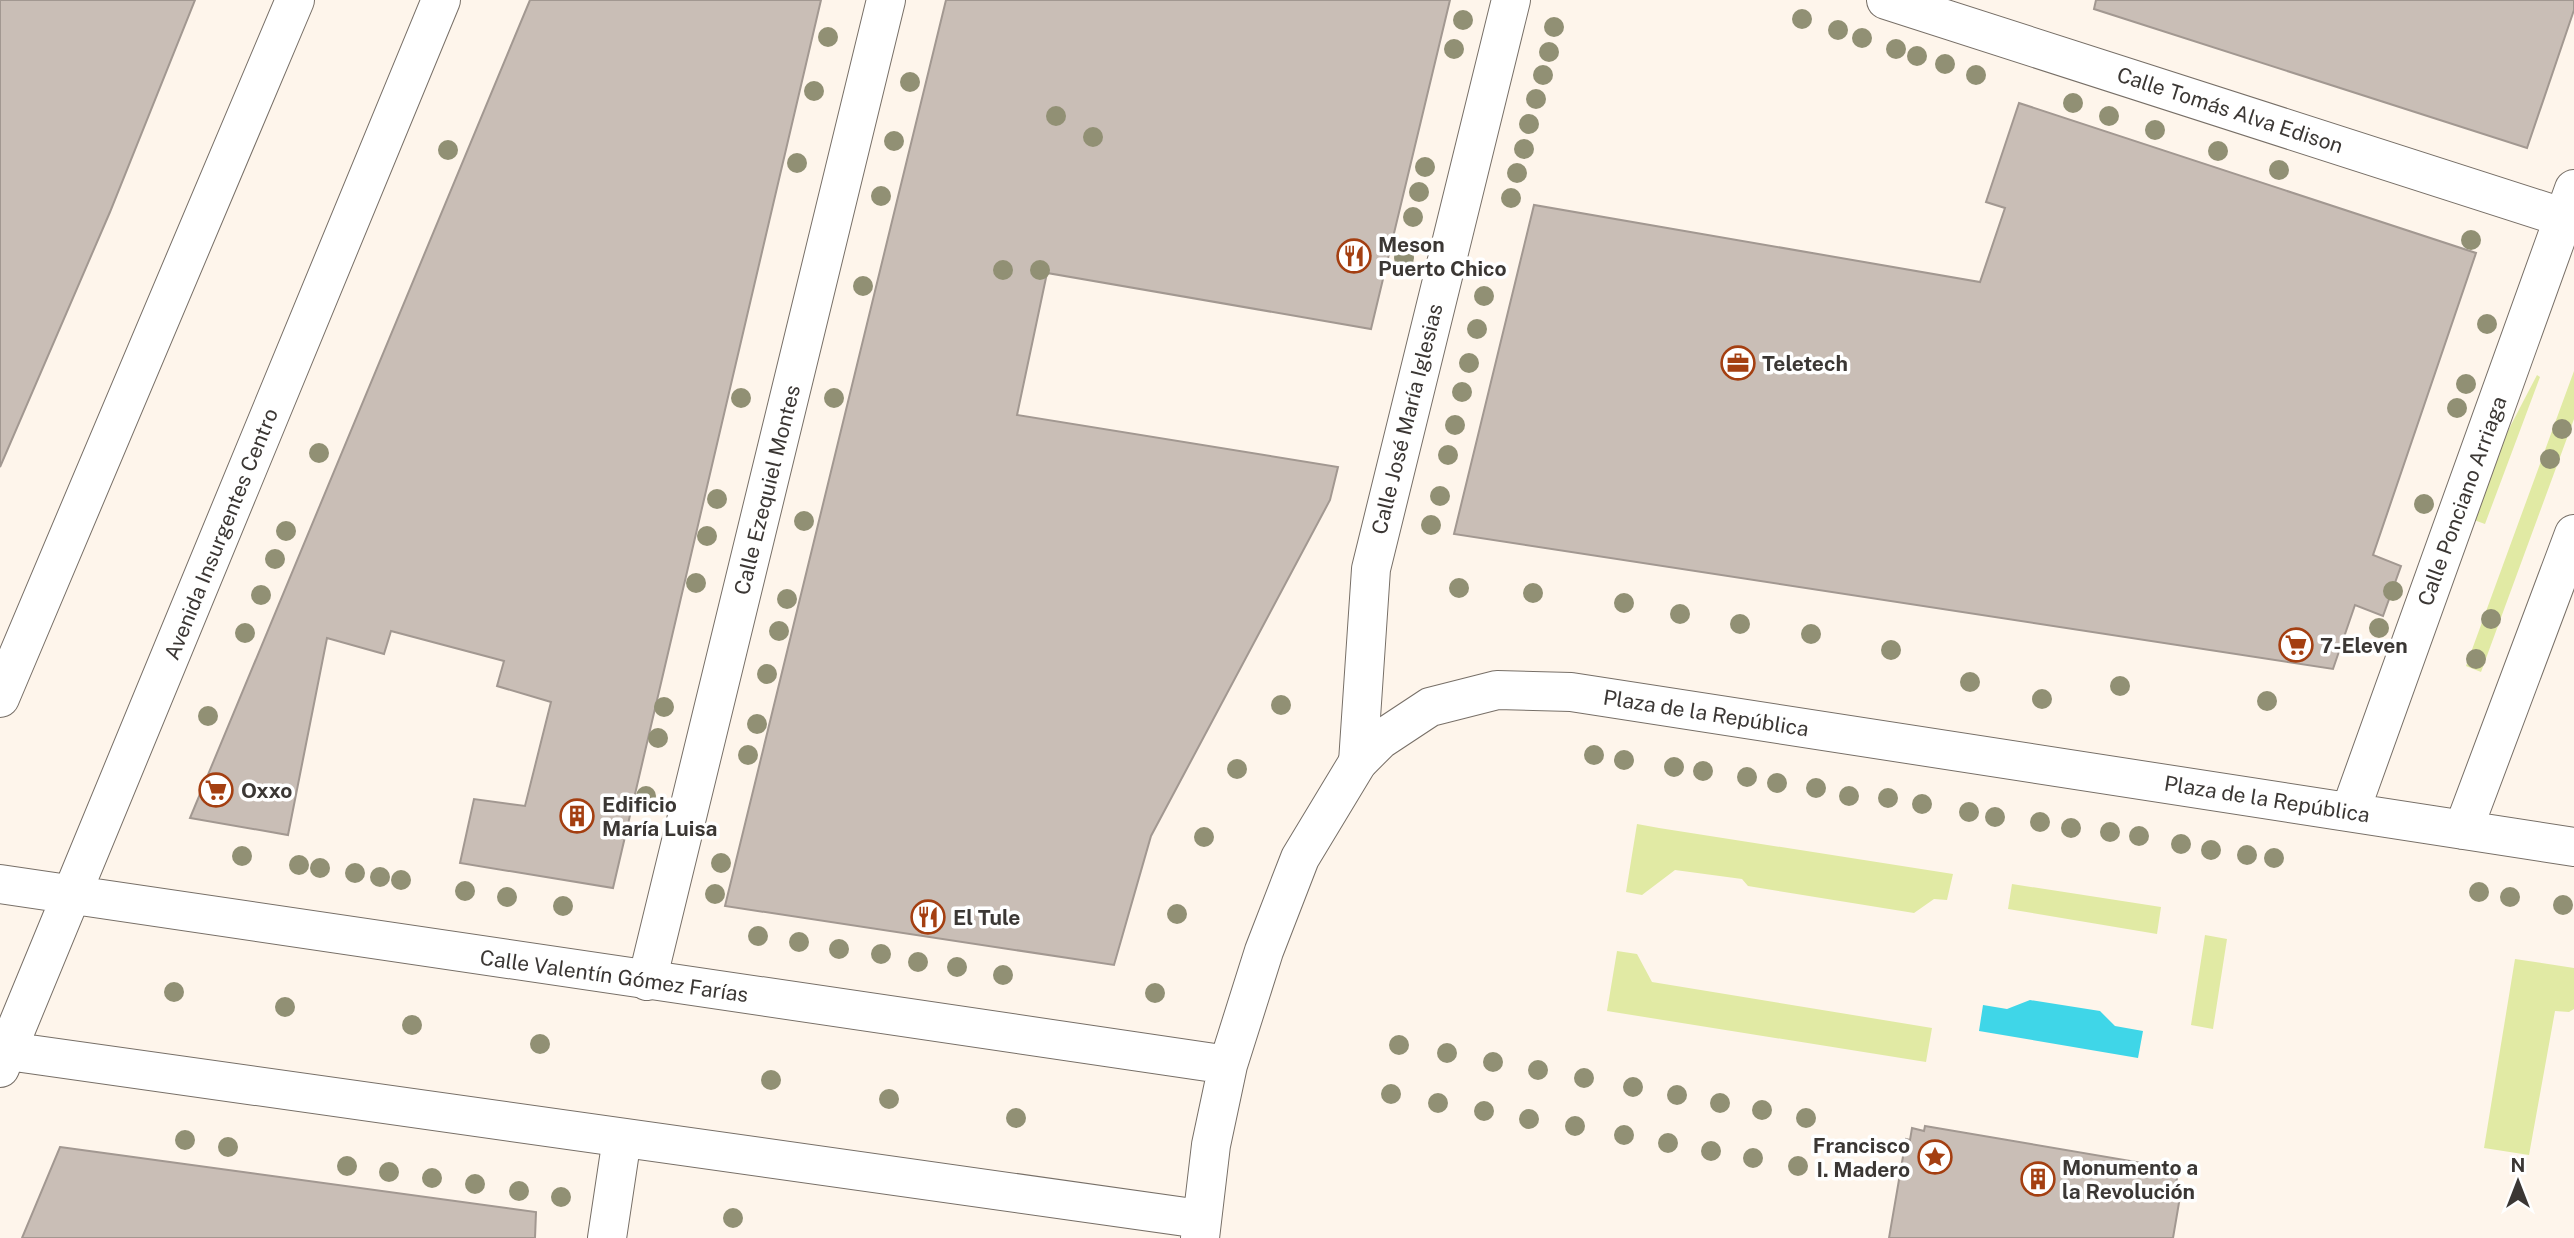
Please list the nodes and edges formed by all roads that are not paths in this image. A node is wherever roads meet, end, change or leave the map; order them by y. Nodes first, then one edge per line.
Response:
1 (295, 0) edge
2 (442, 0) edge
3 (886, 0) edge
4 (1511, 0) edge
5 (1886, 0) edge
6 (2571, 209) edge
7 (2574, 534) edge
8 (0, 698) edge
9 (1357, 762) junction
10 (2350, 812) junction
11 (2463, 830) junction
12 (2574, 847) edge
13 (0, 884) edge
14 (70, 895) junction
15 (647, 981) junction
16 (4, 1059) edge
17 (1228, 1065) junction
18 (622, 1138) junction
19 (1200, 1228) edge
20 (607, 1238) edge

1 - 8 street
2 - 14 street, Avenida Insurgentes Centro
3 - 15 street, Calle Ezequiel Montes
4 - 9 street, Calle José María Iglesias
5 - 6 street, Calle Tomás Alva Edison
6 - 10 street, Calle Ponciano Arriaga
7 - 11 street
9 - 10 street, Plaza de la República
9 - 17 street, Plaza de la República
10 - 11 street, Plaza de la República
11 - 12 street, Plaza de la República
13 - 14 street, Calle Valentín Gómez Farías
14 - 15 street, Calle Valentín Gómez Farías
14 - 16 street, Avenida Insurgentes Centro
15 - 17 street, Calle Valentín Gómez Farías
16 - 18 street
17 - 19 street, Plaza de la República
18 - 19 street
18 - 20 street

